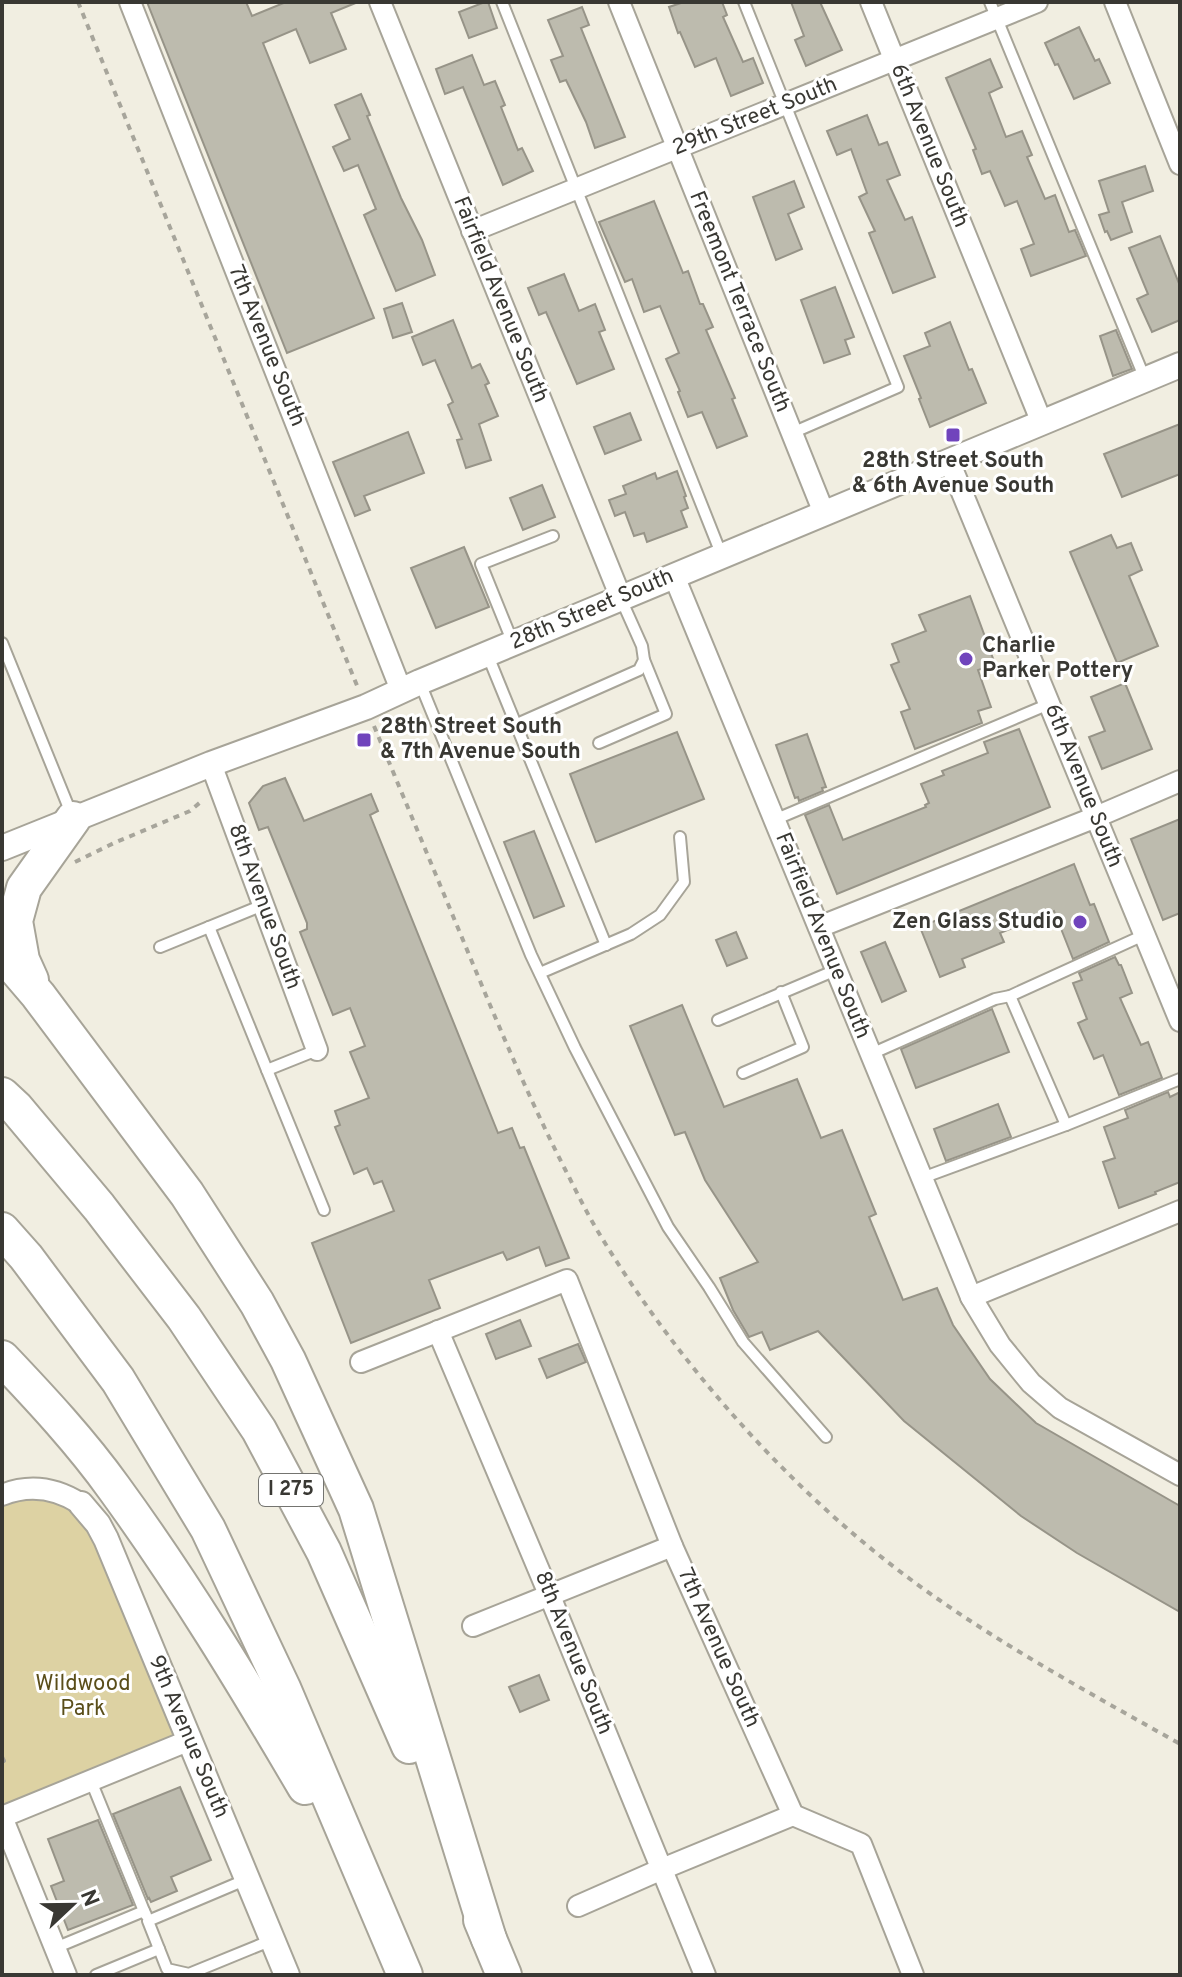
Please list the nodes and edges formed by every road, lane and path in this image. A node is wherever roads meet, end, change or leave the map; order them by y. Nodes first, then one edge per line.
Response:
1 (78, 2) edge
2 (130, 2) edge
3 (380, 2) edge
4 (502, 2) edge
5 (619, 2) edge
6 (744, 2) edge
7 (871, 2) edge
8 (1037, 2) edge
9 (1115, 2) edge
10 (994, 10) edge
11 (894, 60) junction
12 (786, 104) junction
13 (677, 148) junction
14 (1180, 164) edge
15 (576, 189) junction
16 (472, 231) junction
17 (1180, 365) edge
18 (1145, 379) junction
19 (1042, 423) junction
20 (792, 433) junction
21 (949, 461) junction
22 (824, 513) junction
23 (553, 536) dead end
24 (722, 556) junction
25 (674, 576) junction
26 (621, 598) junction
27 (2, 643) edge
28 (513, 643) junction
29 (487, 654) junction
30 (644, 660) junction
31 (411, 686) junction
32 (359, 689) dead end
33 (1049, 704) junction
34 (517, 724) junction
35 (599, 743) dead end
36 (211, 764) junction
37 (1180, 781) edge
38 (222, 793) junction
39 (1096, 817) junction
40 (73, 819) junction
41 (774, 820) junction
42 (680, 837) dead end
43 (2, 848) edge
44 (66, 868) dead end
45 (263, 905) junction
46 (209, 927) junction
47 (819, 927) junction
48 (1144, 935) junction
49 (606, 945) junction
50 (160, 947) dead end
51 (2, 953) edge
52 (836, 970) junction
53 (540, 973) junction
54 (781, 992) junction
55 (38, 995) junction
56 (1010, 996) junction
57 (718, 1020) dead end
58 (1180, 1021) edge
59 (317, 1050) joint
60 (871, 1054) junction
61 (267, 1070) junction
62 (743, 1073) dead end
63 (1180, 1079) edge
64 (2, 1095) edge
65 (1066, 1125) junction
66 (922, 1178) junction
67 (324, 1210) dead end
68 (1180, 1211) edge
69 (2, 1230) edge
70 (971, 1297) junction
71 (438, 1331) junction
72 (2, 1358) edge
73 (361, 1362) dead end
74 (826, 1437) dead end
75 (1180, 1475) edge
76 (2, 1495) edge
77 (81, 1504) joint
78 (672, 1546) junction
79 (549, 1594) junction
80 (473, 1626) dead end
81 (190, 1740) junction
82 (91, 1781) junction
83 (793, 1815) junction
84 (2, 1817) edge
85 (662, 1869) junction
86 (247, 1879) junction
87 (578, 1906) dead end
88 (377, 1909) junction
89 (146, 1916) junction
90 (489, 1939) junction
91 (272, 1940) junction
92 (55, 1948) junction
93 (159, 1949) junction
94 (66, 1975) edge
95 (96, 1975) edge
96 (287, 1975) edge
97 (405, 1975) edge
98 (504, 1975) edge
99 (705, 1975) edge
100 (913, 1975) edge

1 - 32 path
2 - 31 street, 7th Avenue South
3 - 16 street, Fairfield Avenue South
4 - 15 lane
5 - 13 street, Freemont Terrace South
6 - 12 lane
7 - 11 street, 6th Avenue South
8 - 10 street, 29th Street South
9 - 14 street
10 - 11 street, 29th Street South
10 - 18 lane
11 - 12 street, 29th Street South
11 - 19 street, 6th Avenue South
12 - 13 street, 29th Street South
12 - 20 lane
13 - 15 street, 29th Street South
13 - 20 street, Freemont Terrace South
15 - 16 street, 29th Street South
15 - 24 lane
16 - 26 street, Fairfield Avenue South
17 - 18 street, 28th Street South
18 - 19 street, 28th Street South
19 - 21 street, 28th Street South
20 - 22 street, Freemont Terrace South
21 - 22 street, 28th Street South
21 - 33 street, 6th Avenue South
22 - 24 street, 28th Street South
23 - 28 lane
24 - 25 street, 28th Street South
25 - 26 street, 28th Street South
25 - 41 street, Fairfield Avenue South
26 - 28 street, 28th Street South
26 - 30 lane
27 - 40 lane
28 - 29 street, 28th Street South
29 - 31 street, 28th Street South
29 - 34 lane
30 - 34 lane
30 - 35 lane
31 - 36 street, 28th Street South
31 - 53 lane
33 - 39 street, 6th Avenue South
33 - 41 lane
34 - 49 lane
36 - 38 street, 8th Avenue South
36 - 40 street, 28th Street South
37 - 39 street
38 - 44 path
38 - 45 street, 8th Avenue South
39 - 47 street
39 - 48 street, 6th Avenue South
40 - 43 street, 28th Street South
40 - 55 highway
41 - 47 street, Fairfield Avenue South
42 - 49 lane
45 - 46 lane
45 - 59 street, 8th Avenue South
46 - 50 lane
46 - 61 lane
47 - 52 street, Fairfield Avenue South
48 - 56 lane
48 - 58 street, 6th Avenue South
49 - 53 lane
51 - 55 highway
52 - 54 lane
52 - 60 street, Fairfield Avenue South
53 - 74 lane
54 - 57 lane
54 - 62 lane
55 - 90 highway
56 - 60 lane
56 - 65 lane
59 - 61 lane
60 - 66 street, Fairfield Avenue South
61 - 67 lane
63 - 65 lane
64 - 90 highway, I 275
65 - 66 lane
66 - 70 street, Fairfield Avenue South
68 - 70 street
69 - 88 highway
70 - 75 street, Fairfield Avenue South
71 - 73 street
71 - 78 street, 7th Avenue South
71 - 79 street, 8th Avenue South
72 - 88 highway
76 - 77 street
77 - 81 street, 9th Avenue South
78 - 79 street
78 - 83 street, 7th Avenue South
79 - 80 street
79 - 85 street, 8th Avenue South
81 - 82 street
81 - 86 street, 9th Avenue South
82 - 84 street
82 - 89 lane
83 - 85 street
83 - 100 street
84 - 92 street
85 - 87 street
85 - 99 street, 8th Avenue South
86 - 89 lane
86 - 91 street, 9th Avenue South
88 - 97 highway
89 - 92 lane
89 - 93 lane
90 - 98 highway, I 275
91 - 93 lane
91 - 96 street, 9th Avenue South
92 - 94 street
93 - 95 lane

